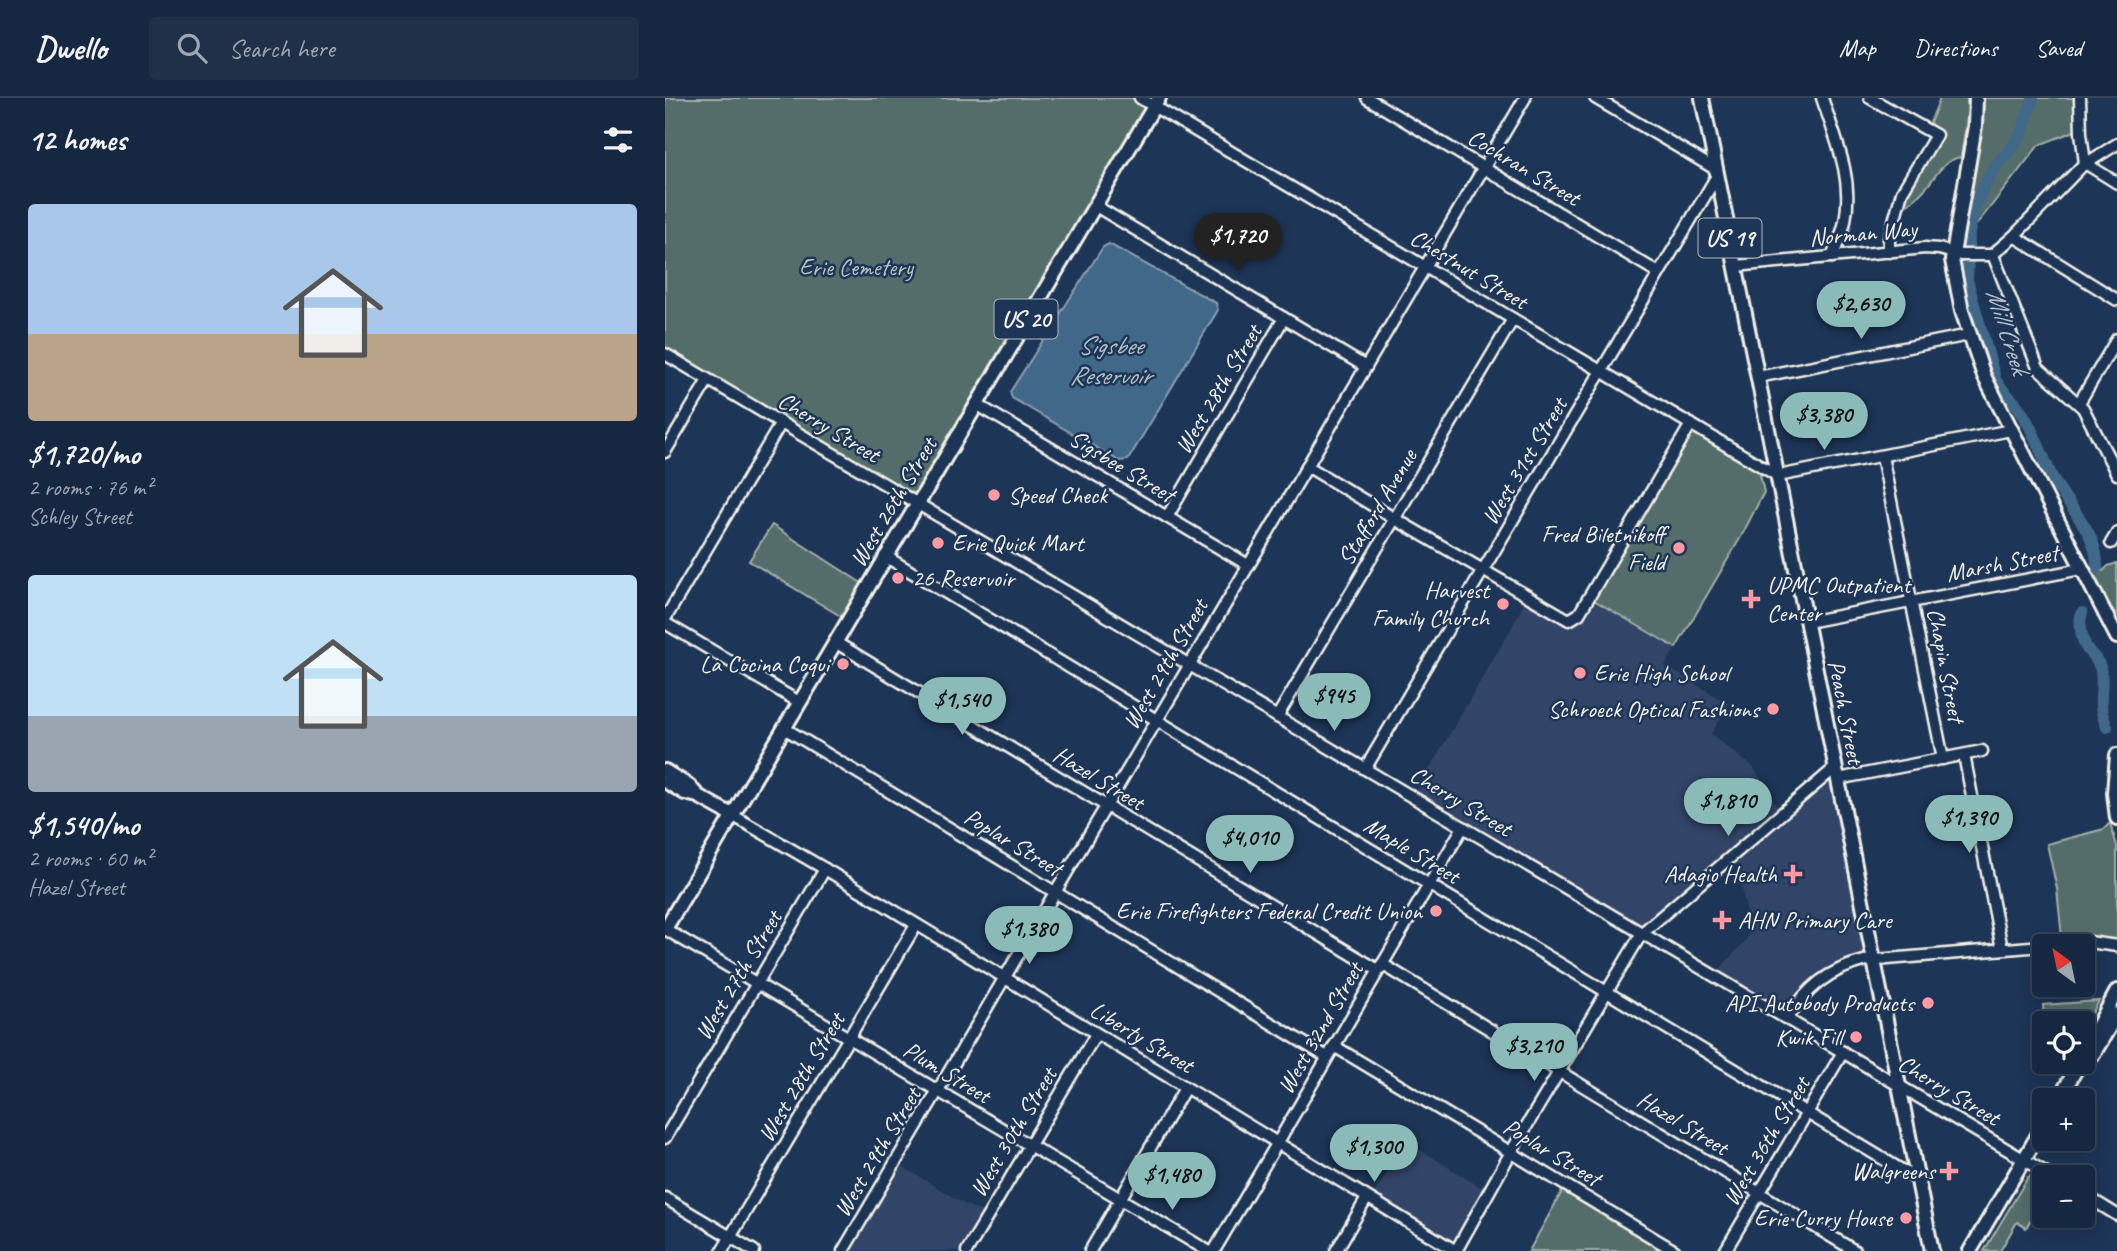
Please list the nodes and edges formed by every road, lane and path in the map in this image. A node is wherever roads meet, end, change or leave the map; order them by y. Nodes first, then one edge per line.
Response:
1 (1140, 98) edge
2 (1367, 98) edge
3 (1525, 98) edge
4 (1595, 98) edge
5 (1703, 98) edge
6 (1822, 98) edge
7 (1870, 98) edge
8 (1976, 98) edge
9 (2080, 98) edge
10 (1156, 102) edge
11 (2117, 144) edge
12 (2085, 163) junction
13 (1484, 168) junction
14 (1717, 172) junction
15 (2117, 183) edge
16 (1094, 205) junction
17 (2014, 236) junction
18 (1889, 252) junction
19 (1957, 254) junction
20 (1993, 255) junction
21 (1832, 257) junction
22 (1736, 266) junction
23 (1425, 267) junction
24 (1659, 273) junction
25 (2117, 300) edge
26 (1284, 318) junction
27 (1513, 319) junction
28 (1969, 335) junction
29 (2117, 339) edge
30 (665, 354) edge
31 (1366, 367) junction
32 (1601, 371) junction
33 (1758, 377) junction
34 (708, 380) junction
35 (2079, 403) junction
36 (976, 404) junction
37 (781, 423) junction
38 (1691, 424) junction
39 (2011, 430) junction
40 (665, 452) edge
41 (1882, 456) junction
42 (1307, 466) junction
43 (2117, 474) edge
44 (1778, 476) junction
45 (917, 503) junction
46 (1167, 517) junction
47 (1395, 519) junction
48 (2117, 533) edge
49 (2111, 543) dead end
50 (885, 556) junction
51 (1248, 565) junction
52 (2081, 569) junction
53 (1484, 570) junction
54 (1911, 602) junction
55 (665, 621) edge
56 (1807, 622) junction
57 (2117, 637) edge
58 (835, 642) junction
59 (1189, 665) junction
60 (799, 702) junction
61 (1277, 717) junction
62 (1156, 720) junction
63 (784, 728) junction
64 (1982, 751) dead end
65 (1964, 755) junction
66 (2117, 755) edge
67 (1943, 759) junction
68 (1365, 769) junction
69 (665, 771) edge
70 (1837, 773) junction
71 (665, 781) edge
72 (698, 796) junction
73 (1106, 806) junction
74 (732, 815) junction
75 (2117, 818) edge
76 (1463, 827) junction
77 (825, 869) junction
78 (1428, 885) junction
79 (1055, 892) junction
80 (916, 925) junction
81 (665, 929) edge
82 (1642, 933) junction
83 (2115, 948) edge
84 (2002, 949) junction
85 (1874, 960) junction
86 (1380, 967) junction
87 (1004, 978) junction
88 (757, 983) junction
89 (2117, 991) edge
90 (1607, 992) junction
91 (2117, 1014) edge
92 (1787, 1019) junction
93 (2095, 1032) edge
94 (1095, 1034) junction
95 (849, 1038) junction
96 (1334, 1046) junction
97 (2095, 1051) edge
98 (1843, 1052) junction
99 (1328, 1057) junction
100 (1558, 1072) junction
101 (1899, 1085) junction
102 (1185, 1088) junction
103 (937, 1090) junction
104 (1807, 1113) junction
105 (665, 1138) edge
106 (1277, 1143) junction
107 (1029, 1144) junction
108 (2032, 1145) edge
109 (1511, 1152) junction
110 (2024, 1159) junction
111 (2034, 1165) edge
112 (1918, 1180) junction
113 (1759, 1193) junction
114 (665, 1198) edge
115 (1367, 1198) junction
116 (1121, 1199) junction
117 (2095, 1201) edge
118 (2117, 1215) edge
119 (730, 1237) junction
120 (722, 1251) edge
121 (754, 1251) edge
122 (843, 1251) edge
123 (967, 1251) edge
124 (1090, 1251) edge
125 (1211, 1251) edge
126 (1336, 1251) edge
127 (1456, 1251) edge
128 (1675, 1251) edge
129 (1725, 1251) edge
130 (1855, 1251) edge
131 (1932, 1251) edge
132 (1970, 1251) edge

1 - 10 street, Chestnut Street
2 - 13 street, Cochran Street
3 - 13 street, West 29th Street
4 - 14 street
5 - 14 main road, Peach Street / US 19
6 - 21 street
7 - 18 street
8 - 19 main road
9 - 12 street
10 - 16 main road, West 26th Street / US 20
10 - 23 street, Chestnut Street
11 - 12 street
12 - 15 street
12 - 17 street
13 - 23 street, West 29th Street
13 - 24 street, Cochran Street
14 - 22 main road, Peach Street / US 19
14 - 24 street, West 31st Street
16 - 26 street
16 - 36 main road, West 26th Street / US 20
17 - 20 street
17 - 25 street
18 - 19 street, Norman Way
18 - 21 street, Norman Way
19 - 20 street, Norman Way
19 - 28 main road
20 - 35 street
21 - 22 street, Norman Way
22 - 33 main road, Peach Street / US 19
23 - 27 street, Chestnut Street
23 - 31 street, West 29th Street
24 - 32 street, West 31st Street
26 - 31 street
26 - 46 street, West 28th Street
27 - 32 street, Chestnut Street
27 - 47 street, Stafford Avenue
28 - 33 street
28 - 39 main road
29 - 35 street
30 - 34 street, Cherry Street
31 - 42 street, West 29th Street
32 - 38 street, Chestnut Street
32 - 53 street, West 31st Street
33 - 44 main road, Peach Street / US 19
34 - 37 street, Cherry Street
34 - 40 street
35 - 43 street
36 - 45 main road, West 26th Street / US 20
36 - 46 street, Sigsbee Street
37 - 45 street, Cherry Street
37 - 55 street
38 - 44 street, Chestnut Street
38 - 53 street
39 - 41 street
39 - 52 main road
41 - 44 street
41 - 54 street, Chapin Street
42 - 47 street
42 - 51 street, West 29th Street
44 - 56 main road, Peach Street / US 19
45 - 50 main road, West 26th Street / US 20
45 - 59 street, Cherry Street
46 - 51 street, Sigsbee Street
47 - 53 street
47 - 61 street, Stafford Avenue
48 - 49 street
50 - 58 main road, West 26th Street / US 20
50 - 62 street, Maple Street
51 - 59 street, West 29th Street
52 - 54 street, Marsh Street
52 - 57 main road
53 - 68 street, West 31st Street
54 - 56 street, Marsh Street
54 - 67 street, Chapin Street
55 - 60 street
56 - 70 main road, Peach Street / US 19
58 - 60 main road, West 26th Street / US 20
58 - 73 street, Hazel Street
59 - 61 street, Cherry Street
59 - 62 street, West 29th Street
60 - 63 main road, West 26th Street / US 20
61 - 68 street, Cherry Street
62 - 73 street, West 29th Street
62 - 78 street, Maple Street
63 - 74 main road, West 26th Street / US 20
63 - 79 street, Poplar Street
64 - 65 street
65 - 67 street
65 - 84 street, Chapin Street
66 - 75 main road
67 - 70 street
68 - 76 street, Cherry Street
69 - 72 main road, Liberty Street
70 - 82 street
70 - 85 main road, Peach Street / US 19
71 - 72 main road, Liberty Street
72 - 74 main road, Liberty Street
73 - 79 street, West 29th Street
73 - 86 street, Hazel Street
74 - 77 street, Liberty Street
74 - 81 main road, West 26th Street / US 20
76 - 78 street, West 32nd Street
76 - 82 street, Cherry Street
77 - 80 street, Liberty Street
77 - 88 street, West 27th Street
78 - 86 street, West 32nd Street
78 - 90 street, Maple Street
79 - 87 street, West 29th Street
79 - 99 street, Poplar Street
80 - 87 street, Liberty Street
80 - 95 street, West 28th Street
81 - 88 street, Plum Street
82 - 90 street
82 - 92 street, Cherry Street
83 - 84 street
84 - 85 street
85 - 92 street
85 - 101 main road, Peach Street / US 19
86 - 96 street, West 32nd Street
86 - 100 street, Hazel Street
87 - 94 street, Liberty Street
87 - 103 street, West 29th Street
88 - 95 street, Plum Street
88 - 105 street, West 27th Street
89 - 93 main road
90 - 100 street
90 - 104 street, Maple Street
91 - 97 main road
92 - 98 street, Cherry Street
94 - 102 street, Liberty Street
94 - 107 street, West 30th Street
95 - 103 street, Plum Street
95 - 119 street, West 28th Street
96 - 99 street, West 32nd Street
96 - 109 street, Poplar Street
98 - 101 street, Cherry Street
98 - 104 street, West 36th Street
99 - 106 street, West 32nd Street
100 - 109 street
100 - 113 street, Hazel Street
101 - 110 street, Cherry Street
101 - 112 main road, Peach Street / US 19
102 - 106 street, Liberty Street
102 - 116 street
103 - 107 street, Plum Street
103 - 122 street, West 29th Street
104 - 112 street, Maple Street
104 - 113 street, West 36th Street
106 - 115 street, Liberty Street
106 - 125 street, West 32nd Street
107 - 116 street, Plum Street
107 - 123 street, West 30th Street
108 - 110 main road
109 - 127 street
109 - 128 street, Poplar Street
110 - 111 street, Cherry Street
110 - 132 main road
112 - 131 main road, Peach Street / US 19
113 - 129 street, West 36th Street
113 - 130 street, Hazel Street
114 - 119 street
115 - 126 street
115 - 127 street, Liberty Street
116 - 124 street
116 - 125 street, Plum Street
117 - 118 street
119 - 120 street, West 28th Street
119 - 121 street

